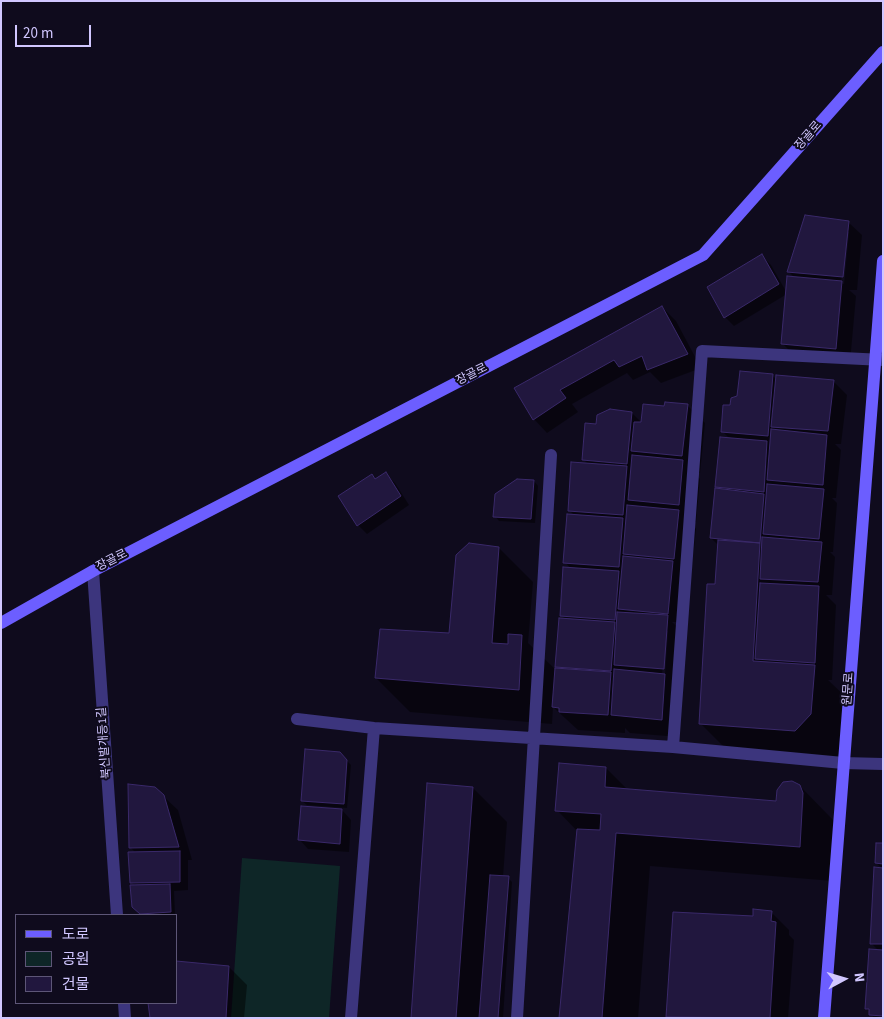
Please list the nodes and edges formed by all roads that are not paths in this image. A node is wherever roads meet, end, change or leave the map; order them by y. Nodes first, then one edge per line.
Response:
1 (883, 52) edge
2 (883, 262) edge
3 (878, 360) edge
4 (551, 455) dead end
5 (93, 571) junction
6 (1, 623) edge
7 (297, 719) dead end
8 (374, 728) junction
9 (535, 738) junction
10 (673, 747) junction
11 (843, 763) junction
12 (883, 764) edge
13 (117, 914) edge
14 (124, 1004) edge
15 (125, 1018) edge
16 (350, 1018) edge
17 (517, 1018) edge
18 (824, 1018) edge

1 - 5 street, 장골로
2 - 3 street, 원문로
3 - 10 street
3 - 11 street, 원문로
4 - 9 street
5 - 6 street, 장골로
5 - 13 street, 북신발개등1길
7 - 8 street
8 - 9 street
8 - 16 street
9 - 10 street
9 - 17 street
10 - 11 street
11 - 12 street
11 - 18 street, 원문로
14 - 15 street

